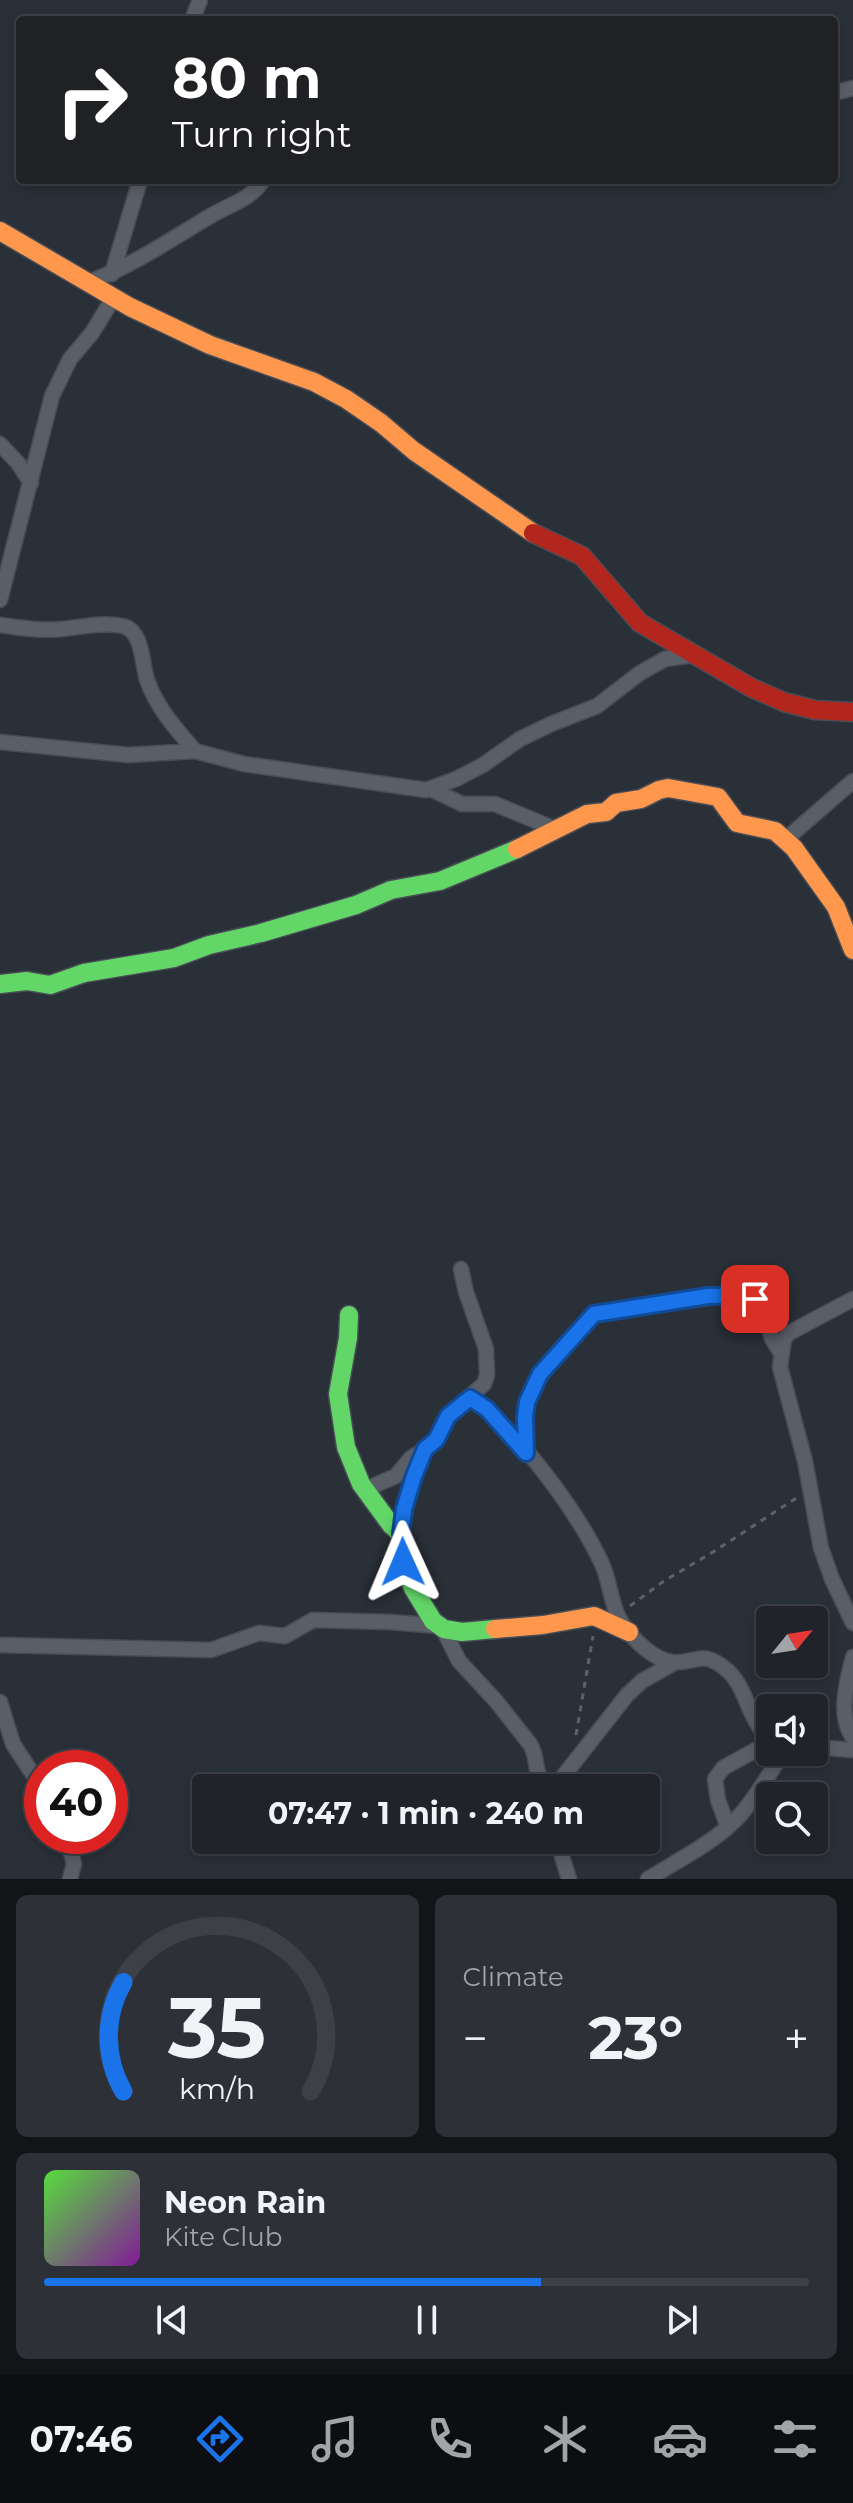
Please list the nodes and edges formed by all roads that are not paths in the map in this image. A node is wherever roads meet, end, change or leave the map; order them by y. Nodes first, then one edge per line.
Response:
1 (139, 184) edge
2 (259, 184) edge
3 (0, 231) edge
4 (112, 274) junction
5 (89, 282) junction
6 (114, 297) junction
7 (0, 444) edge
8 (31, 483) junction
9 (0, 600) edge
10 (0, 625) edge
11 (697, 656) junction
12 (853, 712) edge
13 (0, 742) edge
14 (195, 751) junction
15 (853, 781) edge
16 (431, 789) junction
17 (555, 829) junction
18 (786, 839) junction
19 (853, 950) edge
20 (0, 984) edge
21 (461, 1269) dead end
22 (853, 1299) edge
23 (349, 1315) dead end
24 (781, 1353) junction
25 (470, 1398) junction
26 (425, 1449) junction
27 (526, 1453) junction
28 (366, 1489) junction
29 (401, 1534) junction
30 (853, 1623) edge
31 (624, 1625) junction
32 (441, 1627) junction
33 (0, 1645) edge
34 (853, 1657) edge
35 (674, 1663) junction
36 (0, 1702) edge
37 (756, 1719) edge
38 (853, 1738) edge
39 (756, 1748) edge
40 (828, 1748) edge
41 (853, 1750) edge
42 (24, 1761) edge
43 (775, 1766) edge
44 (537, 1774) edge
45 (565, 1774) edge
46 (728, 1827) junction
47 (72, 1854) edge
48 (561, 1854) edge
49 (70, 1879) edge
50 (569, 1879) edge
51 (648, 1879) edge

1 - 4 street
2 - 4 street
3 - 5 street
4 - 5 street
5 - 6 street
6 - 8 street
6 - 11 street
7 - 8 street
8 - 9 street
10 - 14 street
11 - 12 street
11 - 16 street
13 - 14 street
14 - 16 street
15 - 18 street
16 - 17 street
17 - 18 street
17 - 20 street
18 - 19 street
21 - 25 street
22 - 24 street
23 - 28 street
24 - 27 street
24 - 30 street
25 - 26 street
25 - 27 street
26 - 28 street
26 - 29 street
27 - 31 street
28 - 29 street
29 - 32 street
31 - 32 street
31 - 35 street
32 - 33 street
32 - 44 street
34 - 38 street
35 - 37 street
35 - 45 street
36 - 42 street
39 - 46 street
40 - 41 street
43 - 46 street
46 - 51 street
47 - 49 street
48 - 50 street

